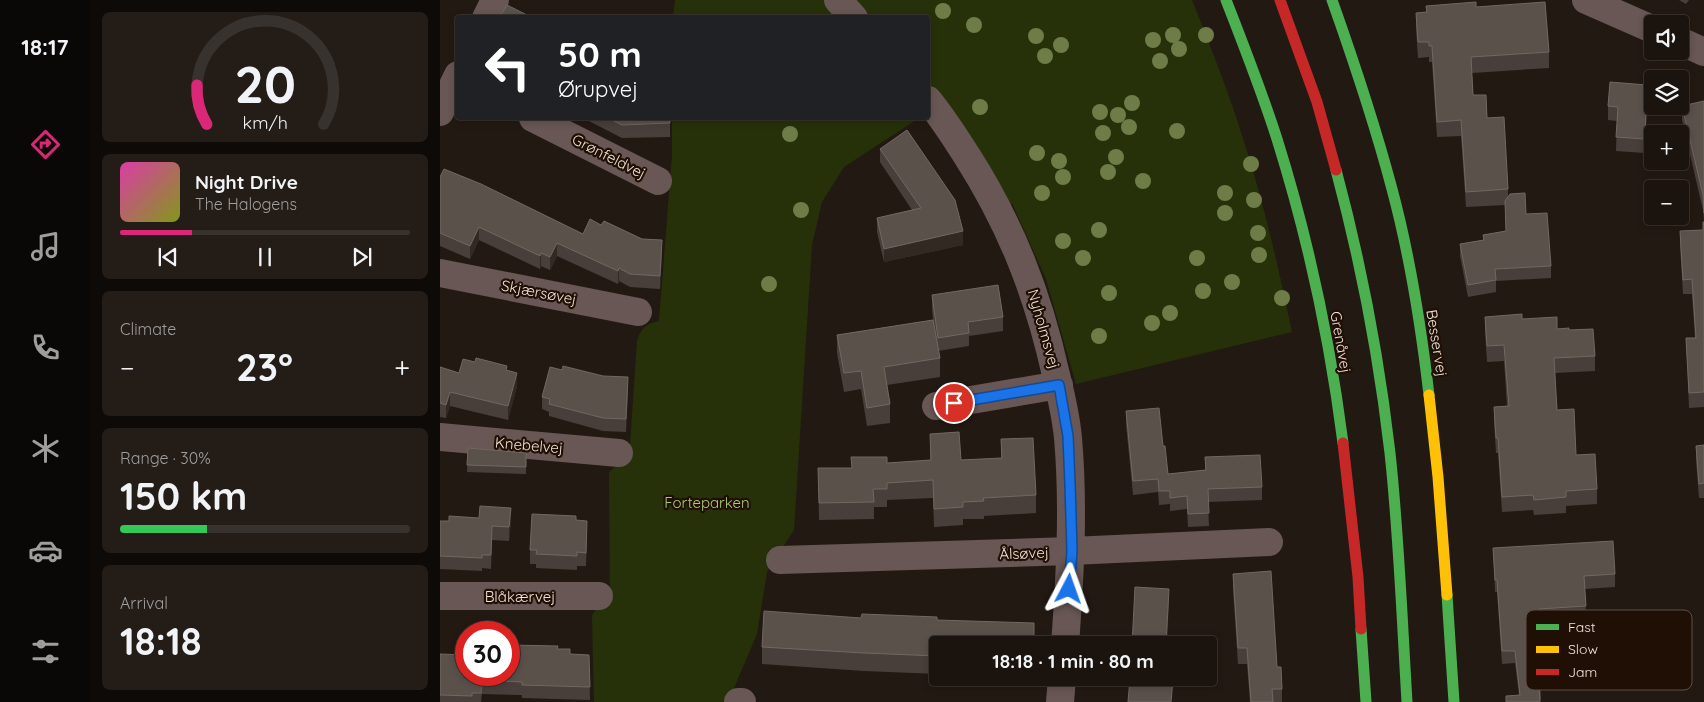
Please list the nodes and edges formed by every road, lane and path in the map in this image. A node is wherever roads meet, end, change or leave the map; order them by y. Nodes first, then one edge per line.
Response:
1 (495, 0) edge
2 (838, 0) edge
3 (1226, 0) edge
4 (1280, 0) edge
5 (1332, 0) edge
6 (1586, 0) edge
7 (488, 15) edge
8 (851, 15) edge
9 (1644, 25) edge
10 (1689, 45) edge
11 (1704, 52) edge
12 (455, 82) edge
13 (930, 102) edge
14 (440, 112) edge
15 (537, 120) edge
16 (658, 181) dead end
17 (440, 273) edge
18 (638, 312) dead end
19 (1059, 385) junction
20 (936, 406) dead end
21 (440, 437) edge
22 (619, 453) dead end
23 (1269, 542) dead end
24 (1072, 551) junction
25 (780, 560) dead end
26 (440, 596) edge
27 (599, 596) dead end
28 (1065, 636) edge
29 (1061, 686) edge
30 (738, 702) edge
31 (742, 702) edge
32 (1060, 702) edge
33 (1366, 702) edge
34 (1407, 702) edge
35 (1454, 702) edge

1 - 7 street
2 - 8 street
3 - 33 main road, Grenåvej
4 - 34 main road
5 - 35 main road, Besservej
6 - 9 street
10 - 11 street
12 - 14 street
13 - 19 street, Nyholmsvej
15 - 16 street, Grønfeldvej
17 - 18 street, Skjærsøvej
19 - 20 street
19 - 24 street, Nyholmsvej
21 - 22 street, Knebelvej
23 - 24 street, Ålsøvej
24 - 25 street, Ålsøvej
24 - 28 street, Nyholmsvej
26 - 27 street, Blåkærvej
29 - 32 street
30 - 31 street

